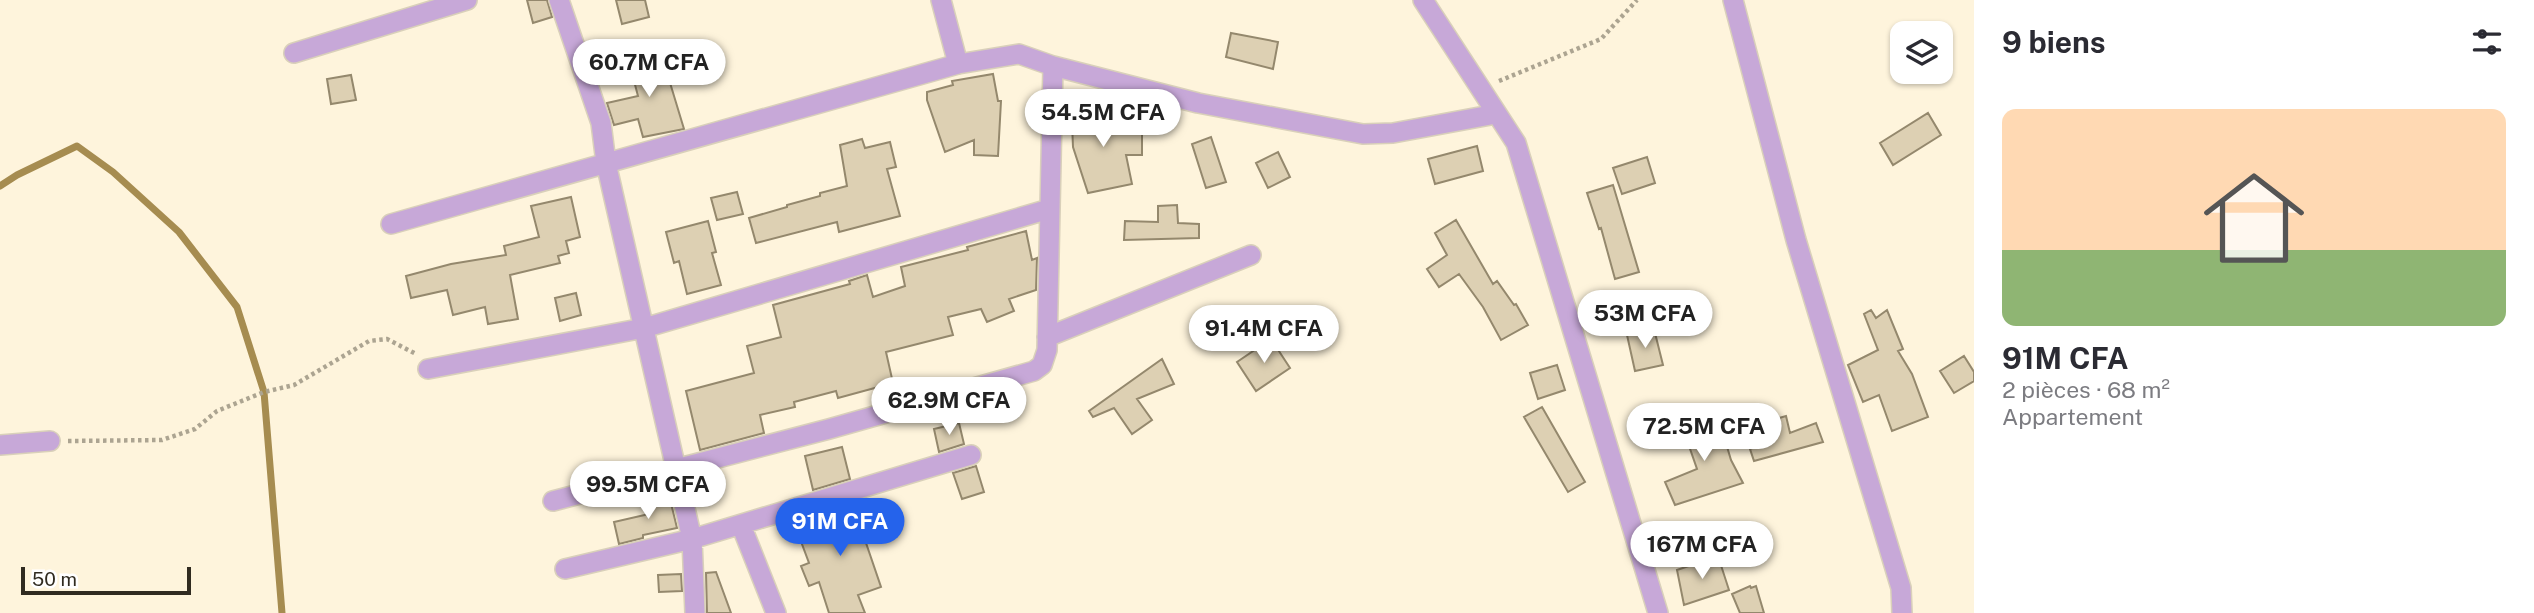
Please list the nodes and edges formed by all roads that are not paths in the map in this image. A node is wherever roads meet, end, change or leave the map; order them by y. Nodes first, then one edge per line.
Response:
1 (467, 0) edge
2 (559, 0) edge
3 (941, 0) edge
4 (1423, 0) edge
5 (1733, 0) edge
6 (293, 53) dead end
7 (958, 64) junction
8 (1053, 66) junction
9 (1496, 114) junction
10 (606, 163) junction
11 (1049, 209) junction
12 (391, 224) dead end
13 (1251, 255) dead end
14 (644, 328) junction
15 (1047, 337) junction
16 (428, 369) road end
17 (50, 440) road end
18 (0, 445) edge
19 (971, 455) dead end
20 (676, 468) junction
21 (553, 501) dead end
22 (741, 525) junction
23 (692, 539) junction
24 (565, 569) dead end
25 (695, 613) edge
26 (776, 613) edge
27 (1658, 613) edge
28 (1902, 613) edge

1 - 6 street
2 - 10 street
3 - 7 street
4 - 9 street
5 - 28 street
7 - 8 street
7 - 10 street
8 - 9 street
8 - 11 street
9 - 27 street
10 - 12 street
10 - 14 street
11 - 14 street
11 - 15 street
13 - 15 street
14 - 16 street
14 - 20 street
15 - 20 street
17 - 18 street
19 - 22 street
20 - 21 street
20 - 23 street
22 - 23 street
22 - 26 street
23 - 24 street
23 - 25 street

